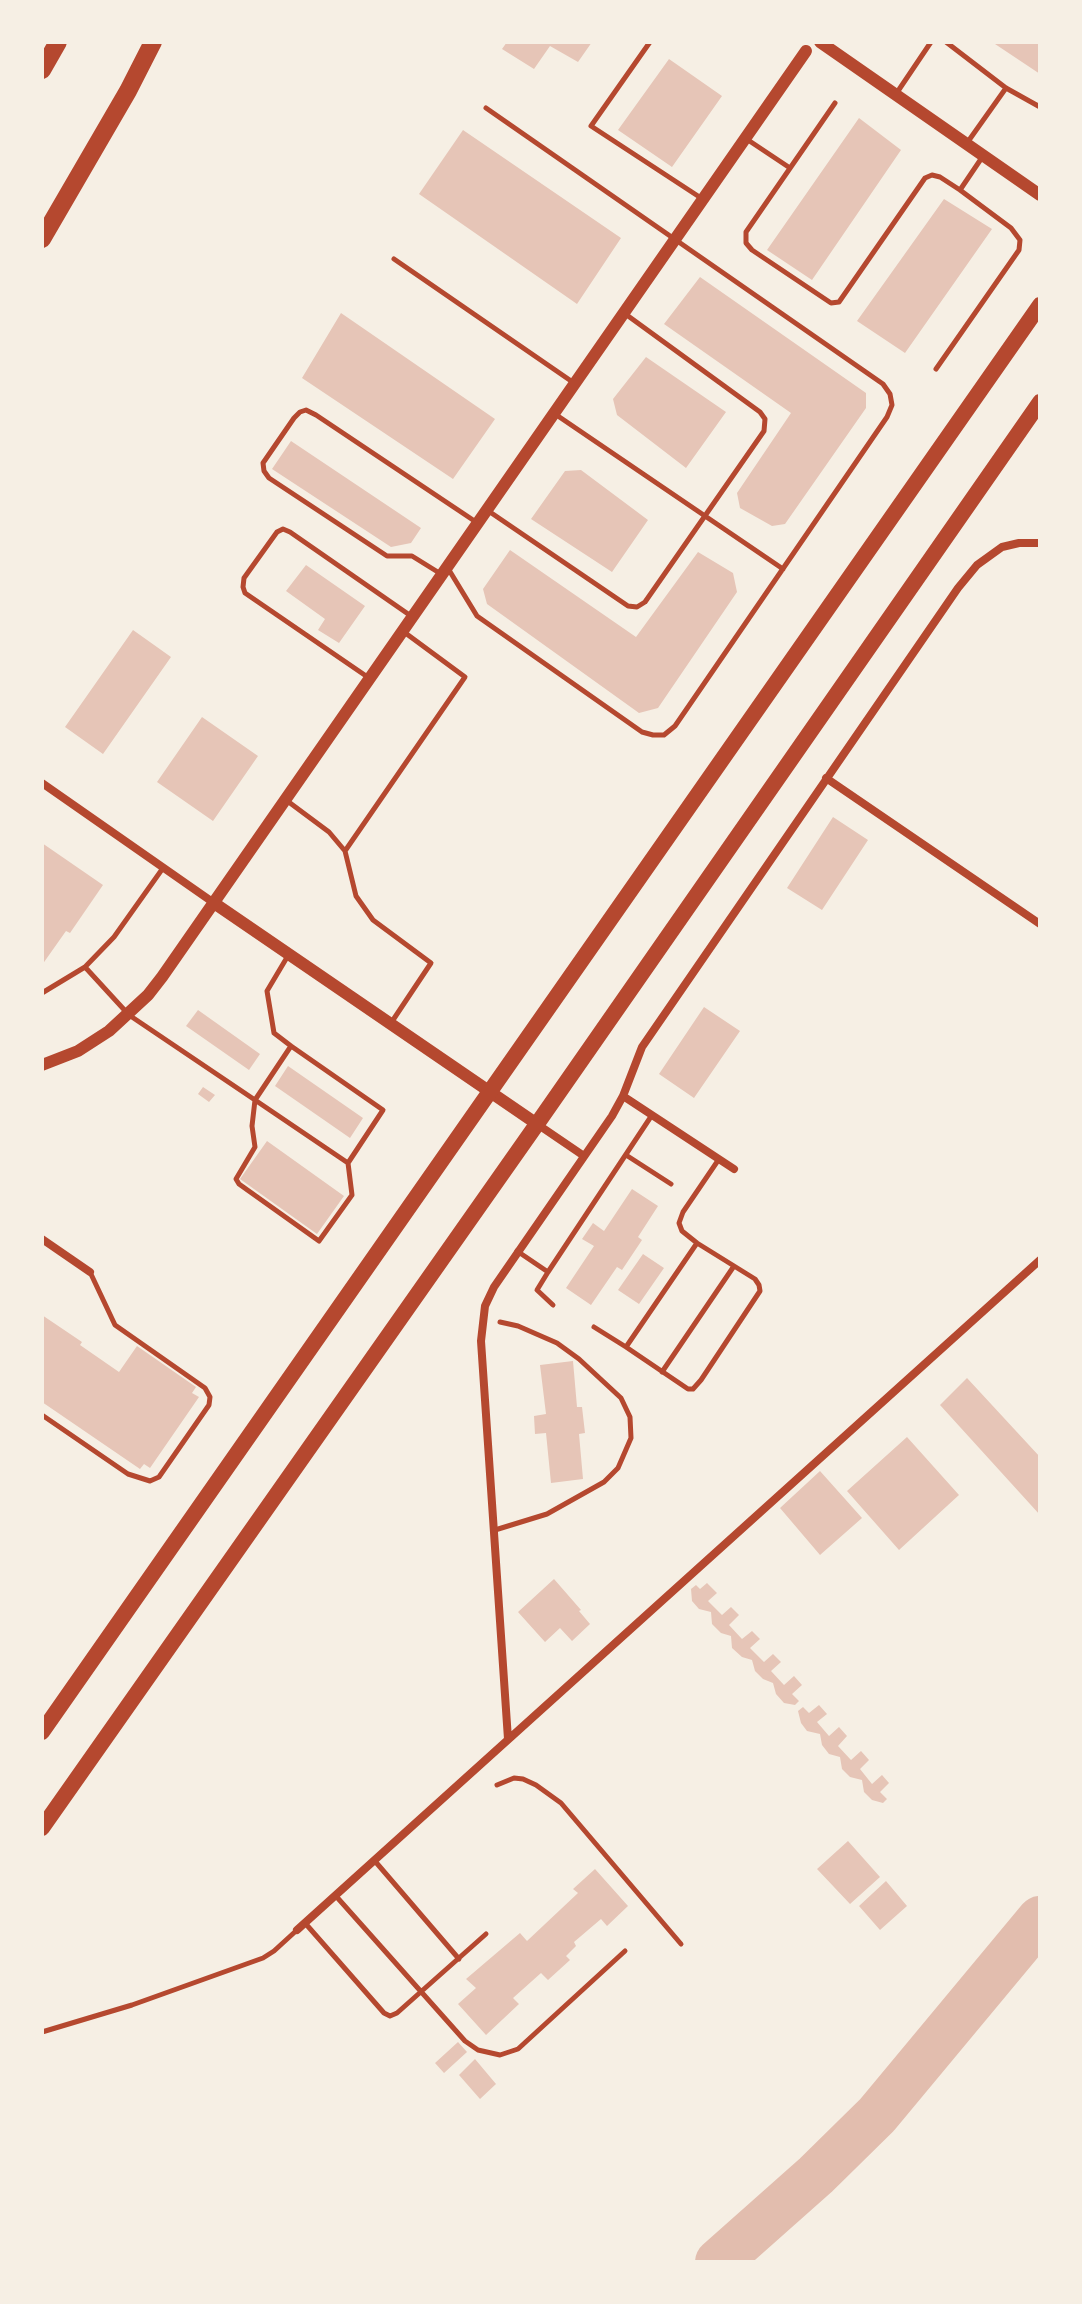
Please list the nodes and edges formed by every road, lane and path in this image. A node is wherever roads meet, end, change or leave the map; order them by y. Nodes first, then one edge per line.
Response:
1 (58, 42) edge
2 (153, 42) edge
3 (650, 42) edge
4 (820, 42) edge
5 (931, 42) edge
6 (946, 42) edge
7 (809, 46) edge
8 (42, 70) edge
9 (1006, 88) junction
10 (895, 94) junction
11 (835, 103) dead end
12 (1040, 107) edge
13 (486, 108) dead end
14 (745, 138) junction
15 (966, 144) junction
16 (983, 155) junction
17 (790, 168) junction
18 (960, 190) junction
19 (1040, 195) edge
20 (703, 199) junction
21 (42, 239) edge
22 (674, 240) junction
23 (394, 259) dead end
24 (1040, 305) edge
25 (624, 313) junction
26 (936, 369) dead end
27 (575, 383) junction
28 (1040, 402) edge
29 (554, 414) junction
30 (487, 510) junction
31 (705, 515) junction
32 (478, 522) junction
33 (1040, 543) edge
34 (783, 569) junction
35 (444, 571) junction
36 (412, 617) junction
37 (402, 631) junction
38 (369, 678) junction
39 (826, 778) junction
40 (42, 783) edge
41 (286, 799) junction
42 (345, 851) junction
43 (163, 867) junction
44 (214, 903) junction
45 (1040, 924) edge
46 (289, 954) junction
47 (85, 967) junction
48 (42, 993) edge
49 (129, 1015) junction
50 (390, 1023) junction
51 (291, 1046) junction
52 (42, 1065) edge
53 (491, 1092) junction
54 (623, 1096) junction
55 (255, 1100) junction
56 (652, 1115) junction
57 (537, 1124) junction
58 (626, 1155) junction
59 (584, 1156) junction
60 (719, 1159) junction
61 (348, 1163) junction
62 (734, 1169) dead end
63 (671, 1184) dead end
64 (42, 1239) edge
65 (697, 1243) junction
66 (517, 1251) junction
67 (1040, 1260) edge
68 (734, 1266) junction
69 (90, 1272) joint
70 (548, 1272) junction
71 (553, 1305) dead end
72 (500, 1322) dead end
73 (594, 1327) dead end
74 (626, 1347) junction
75 (662, 1372) junction
76 (42, 1415) edge
77 (494, 1531) junction
78 (42, 1732) edge
79 (508, 1739) junction
80 (497, 1785) dead end
81 (42, 1828) edge
82 (374, 1860) junction
83 (335, 1895) junction
84 (305, 1923) junction
85 (297, 1930) joint
86 (486, 1934) dead end
87 (681, 1944) dead end
88 (625, 1951) dead end
89 (459, 1959) junction
90 (420, 1992) junction
91 (42, 2032) edge

1 - 8 highway
2 - 21 highway
3 - 20 lane
4 - 10 street
5 - 10 lane
6 - 9 lane
7 - 14 street
9 - 12 lane
9 - 15 lane
10 - 15 street
11 - 17 lane
13 - 22 lane
14 - 17 lane
14 - 20 street
15 - 16 street
16 - 18 lane
16 - 19 street
17 - 18 lane
18 - 26 lane
20 - 22 street
22 - 25 street
22 - 34 lane
23 - 27 lane
24 - 53 main road
25 - 27 street
25 - 31 lane
27 - 29 street
28 - 57 main road
29 - 30 street
29 - 31 lane
30 - 31 lane
30 - 32 street
31 - 34 lane
32 - 35 street
32 - 35 lane
33 - 39 street
34 - 35 lane
35 - 36 street
36 - 37 street
36 - 38 lane
37 - 38 street
37 - 42 lane
38 - 41 street
39 - 45 street
39 - 54 street
40 - 43 street
41 - 42 lane
41 - 44 street
42 - 50 lane
43 - 44 street
43 - 47 lane
44 - 46 street
44 - 49 street
46 - 50 street
46 - 51 lane
47 - 48 lane
47 - 49 lane
49 - 52 street
49 - 55 lane
50 - 53 street
51 - 55 lane
51 - 61 lane
53 - 57 street
53 - 78 main road
54 - 56 street
54 - 59 street
55 - 61 lane
55 - 61 lane
56 - 58 lane
56 - 60 street
57 - 59 street
57 - 81 main road
58 - 63 lane
58 - 70 lane
59 - 66 street
60 - 62 street
60 - 65 lane
64 - 69 street
65 - 68 lane
65 - 74 lane
66 - 70 lane
66 - 77 street
67 - 79 street
68 - 75 lane
68 - 75 lane
69 - 76 lane
70 - 71 lane
72 - 77 lane
73 - 74 lane
74 - 75 lane
77 - 79 street
79 - 82 street
80 - 87 lane
82 - 83 street
82 - 89 lane
83 - 84 street
83 - 90 lane
84 - 85 street
84 - 90 lane
85 - 91 lane
86 - 89 lane
88 - 90 lane
89 - 90 lane

